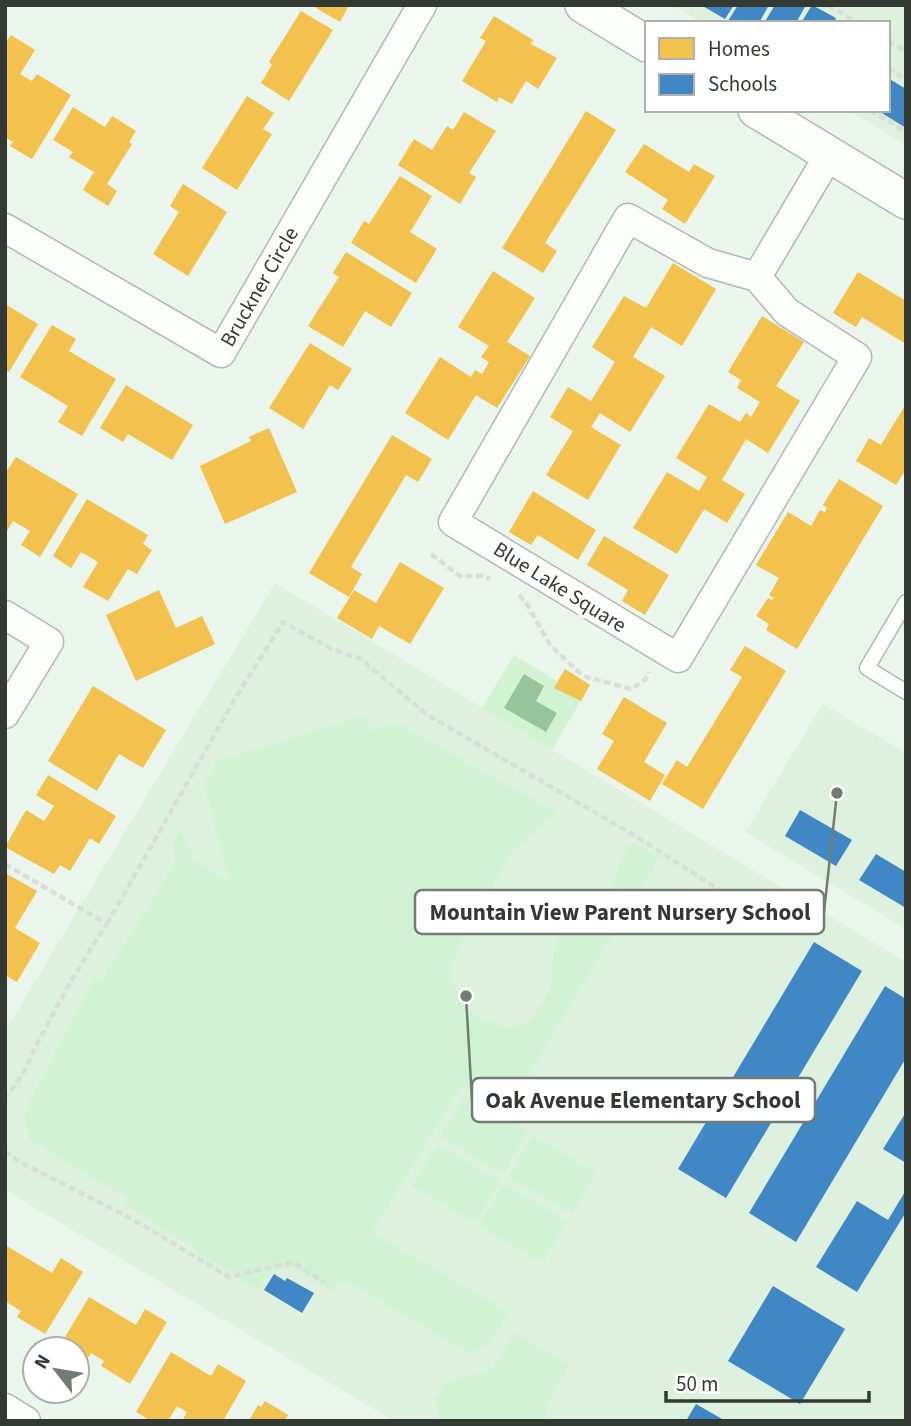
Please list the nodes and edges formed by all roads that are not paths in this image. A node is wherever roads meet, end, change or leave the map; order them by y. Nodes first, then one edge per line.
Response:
1 (422, 5) edge
2 (583, 5) edge
3 (645, 43) edge
4 (759, 112) edge
5 (829, 155) junction
6 (906, 201) edge
7 (5, 228) edge
8 (757, 277) junction
9 (906, 602) edge
10 (5, 615) edge
11 (906, 692) edge
12 (5, 714) edge
13 (5, 1408) edge
14 (26, 1421) edge

1 - 7 street, Bruckner Circle
2 - 3 street
4 - 5 street
5 - 6 street
5 - 8 street
8 - 8 street, Blue Lake Square
9 - 11 lane
10 - 12 street
13 - 14 street

